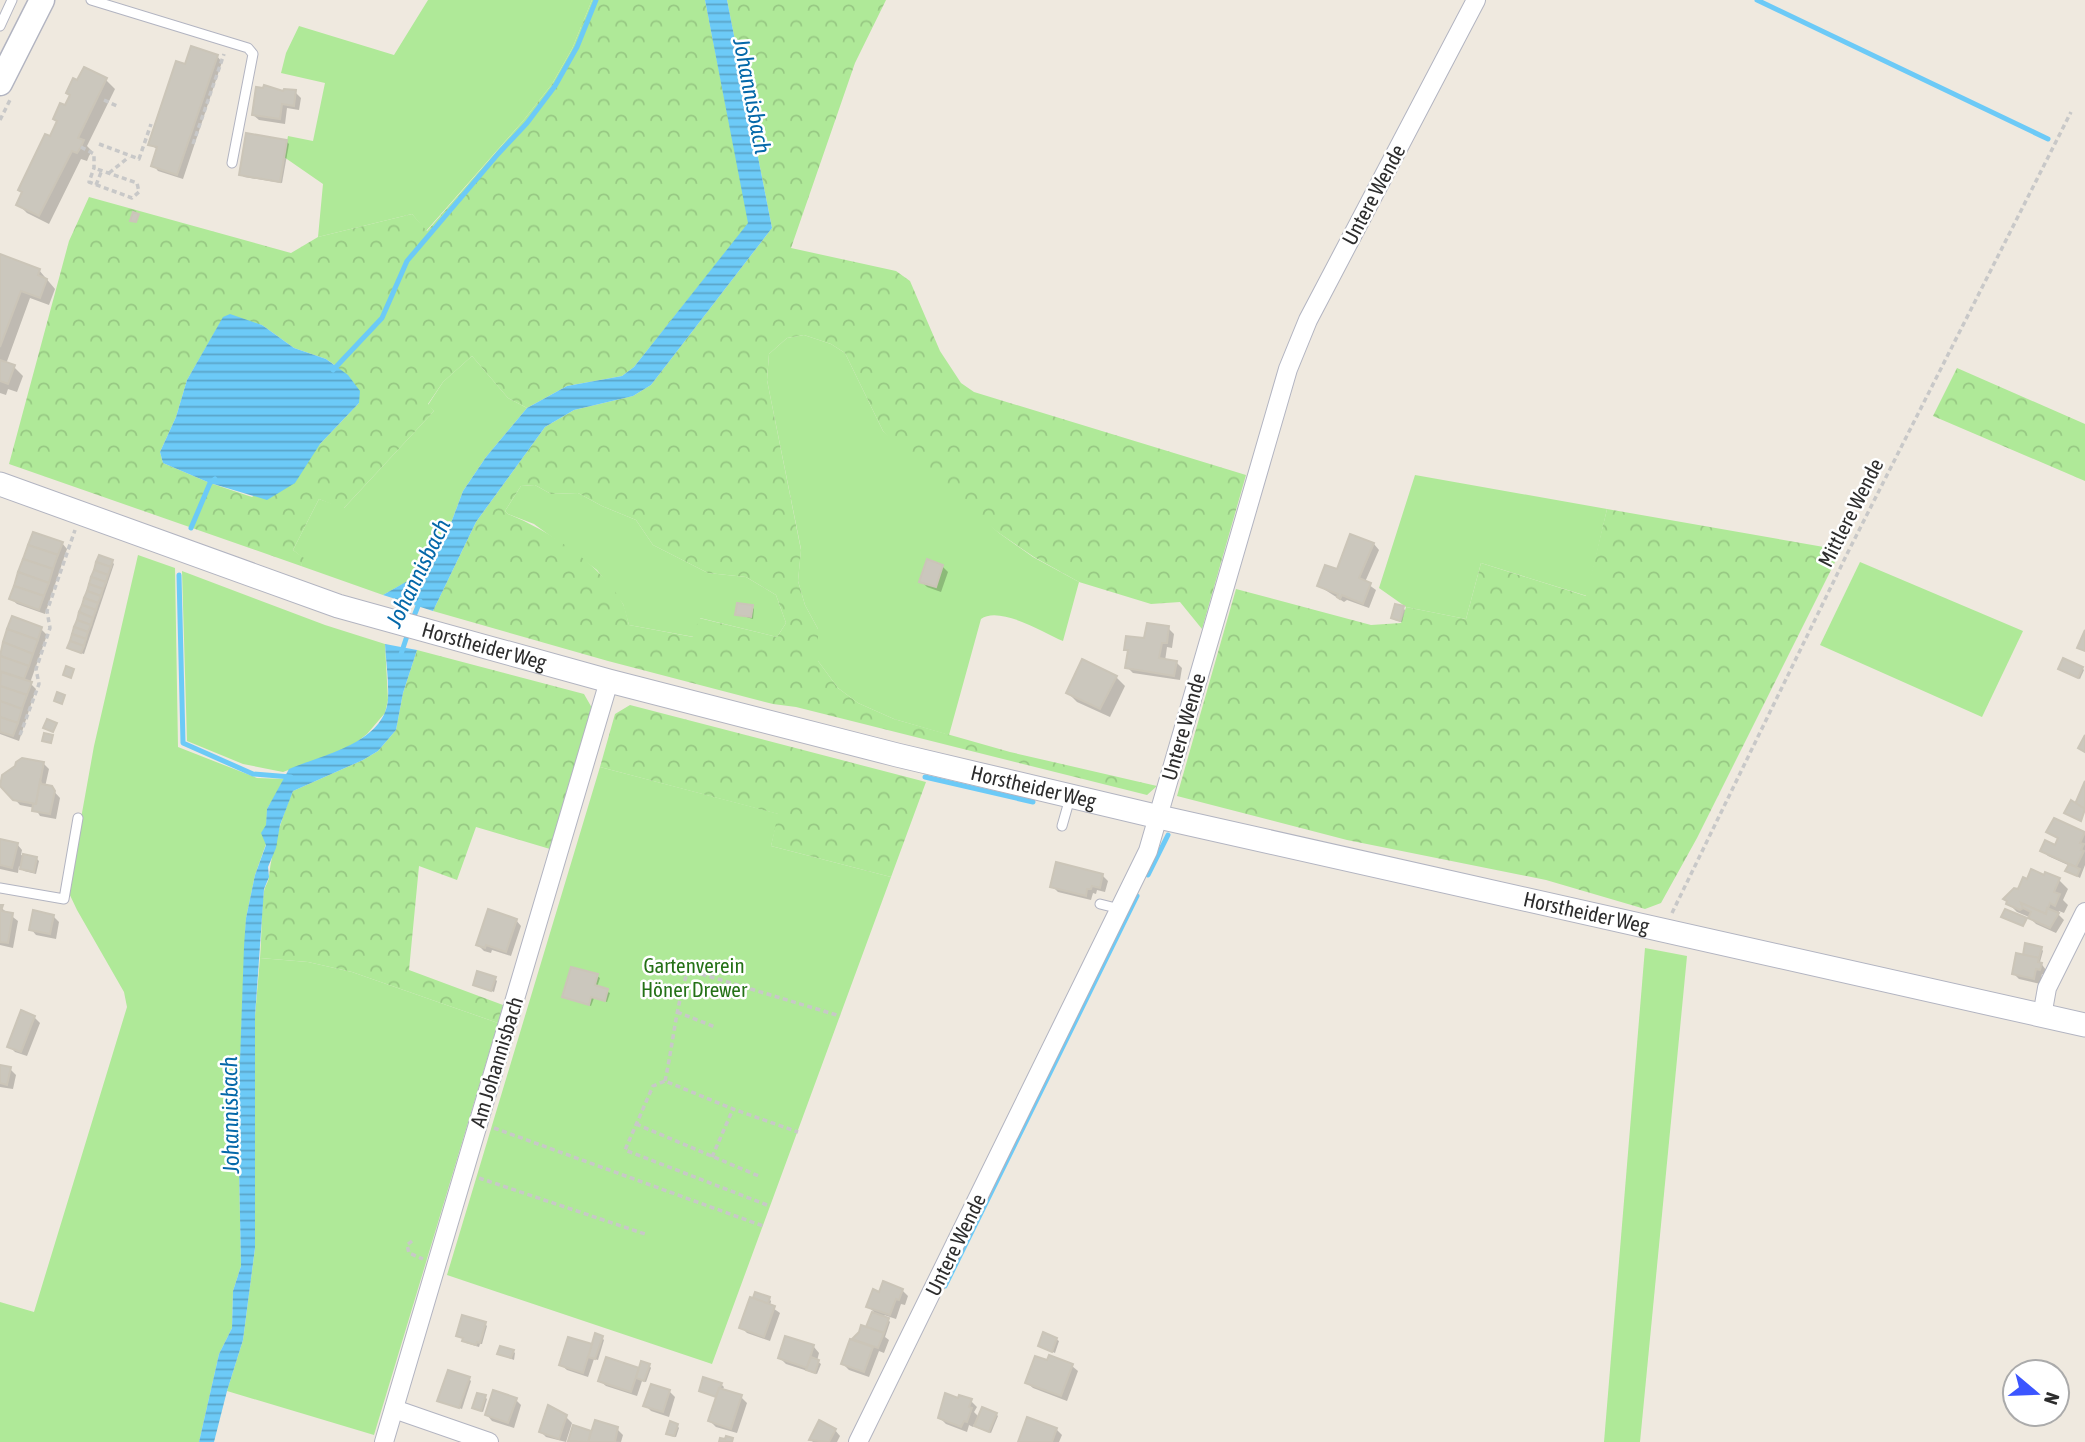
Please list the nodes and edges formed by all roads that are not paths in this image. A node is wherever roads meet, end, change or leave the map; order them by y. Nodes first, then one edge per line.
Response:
1 (12, 0) edge
2 (42, 0) edge
3 (91, 0) edge
4 (1476, 0) edge
5 (0, 26) edge
6 (2, 74) edge
7 (232, 163) dead end
8 (0, 484) edge
9 (609, 681) junction
10 (1070, 796) junction
11 (1158, 817) junction
12 (78, 818) dead end
13 (1062, 826) dead end
14 (0, 888) edge
15 (1100, 904) dead end
16 (1120, 909) junction
17 (2085, 912) edge
18 (2042, 1016) junction
19 (2085, 1025) edge
20 (394, 1409) junction
21 (384, 1442) edge
22 (489, 1442) edge
23 (858, 1442) edge

1 - 5 lane
2 - 6 main road
3 - 7 lane
4 - 11 street, Untere Wende
8 - 9 street, Horstheider Weg
9 - 10 street, Horstheider Weg
9 - 20 street, Am Johannisbach
10 - 11 street, Horstheider Weg
10 - 13 lane
11 - 16 street, Untere Wende
11 - 18 street, Horstheider Weg
12 - 14 lane
15 - 16 lane
16 - 23 street, Untere Wende
17 - 18 street
18 - 19 street, Horstheider Weg
20 - 21 street, Am Johannisbach
20 - 22 street

